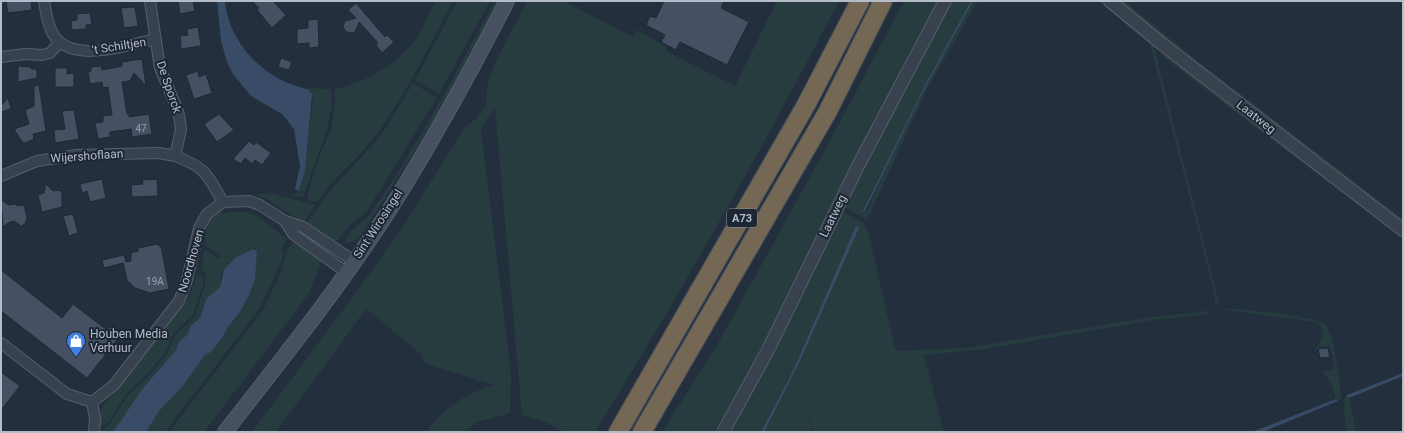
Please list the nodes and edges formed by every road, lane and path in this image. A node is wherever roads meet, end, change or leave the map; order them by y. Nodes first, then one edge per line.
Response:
1 (44, 1) edge
2 (150, 1) edge
3 (507, 1) edge
4 (860, 1) edge
5 (883, 1) edge
6 (945, 1) edge
7 (1110, 1) edge
8 (155, 40) junction
9 (60, 42) junction
10 (1, 57) edge
11 (175, 156) junction
12 (1, 176) edge
13 (223, 202) junction
14 (1403, 230) edge
15 (350, 267) junction
16 (1, 343) edge
17 (92, 402) junction
18 (94, 432) edge
19 (225, 432) edge
20 (618, 432) edge
21 (642, 432) edge
22 (723, 432) edge

1 - 9 street
2 - 8 street, De Sporck
3 - 15 main road, Sint Wirosingel
4 - 20 highway, A73
5 - 21 highway, A73
6 - 22 street, Laatweg
7 - 14 street, Laatweg
8 - 9 street, 't Schiltjen
8 - 11 street, De Sporck
9 - 10 street
11 - 12 street, Wijershoflaan
11 - 13 street
13 - 15 street
13 - 17 street, Noordhoven
15 - 19 main road, Sint Wirosingel
16 - 17 street
17 - 18 street

